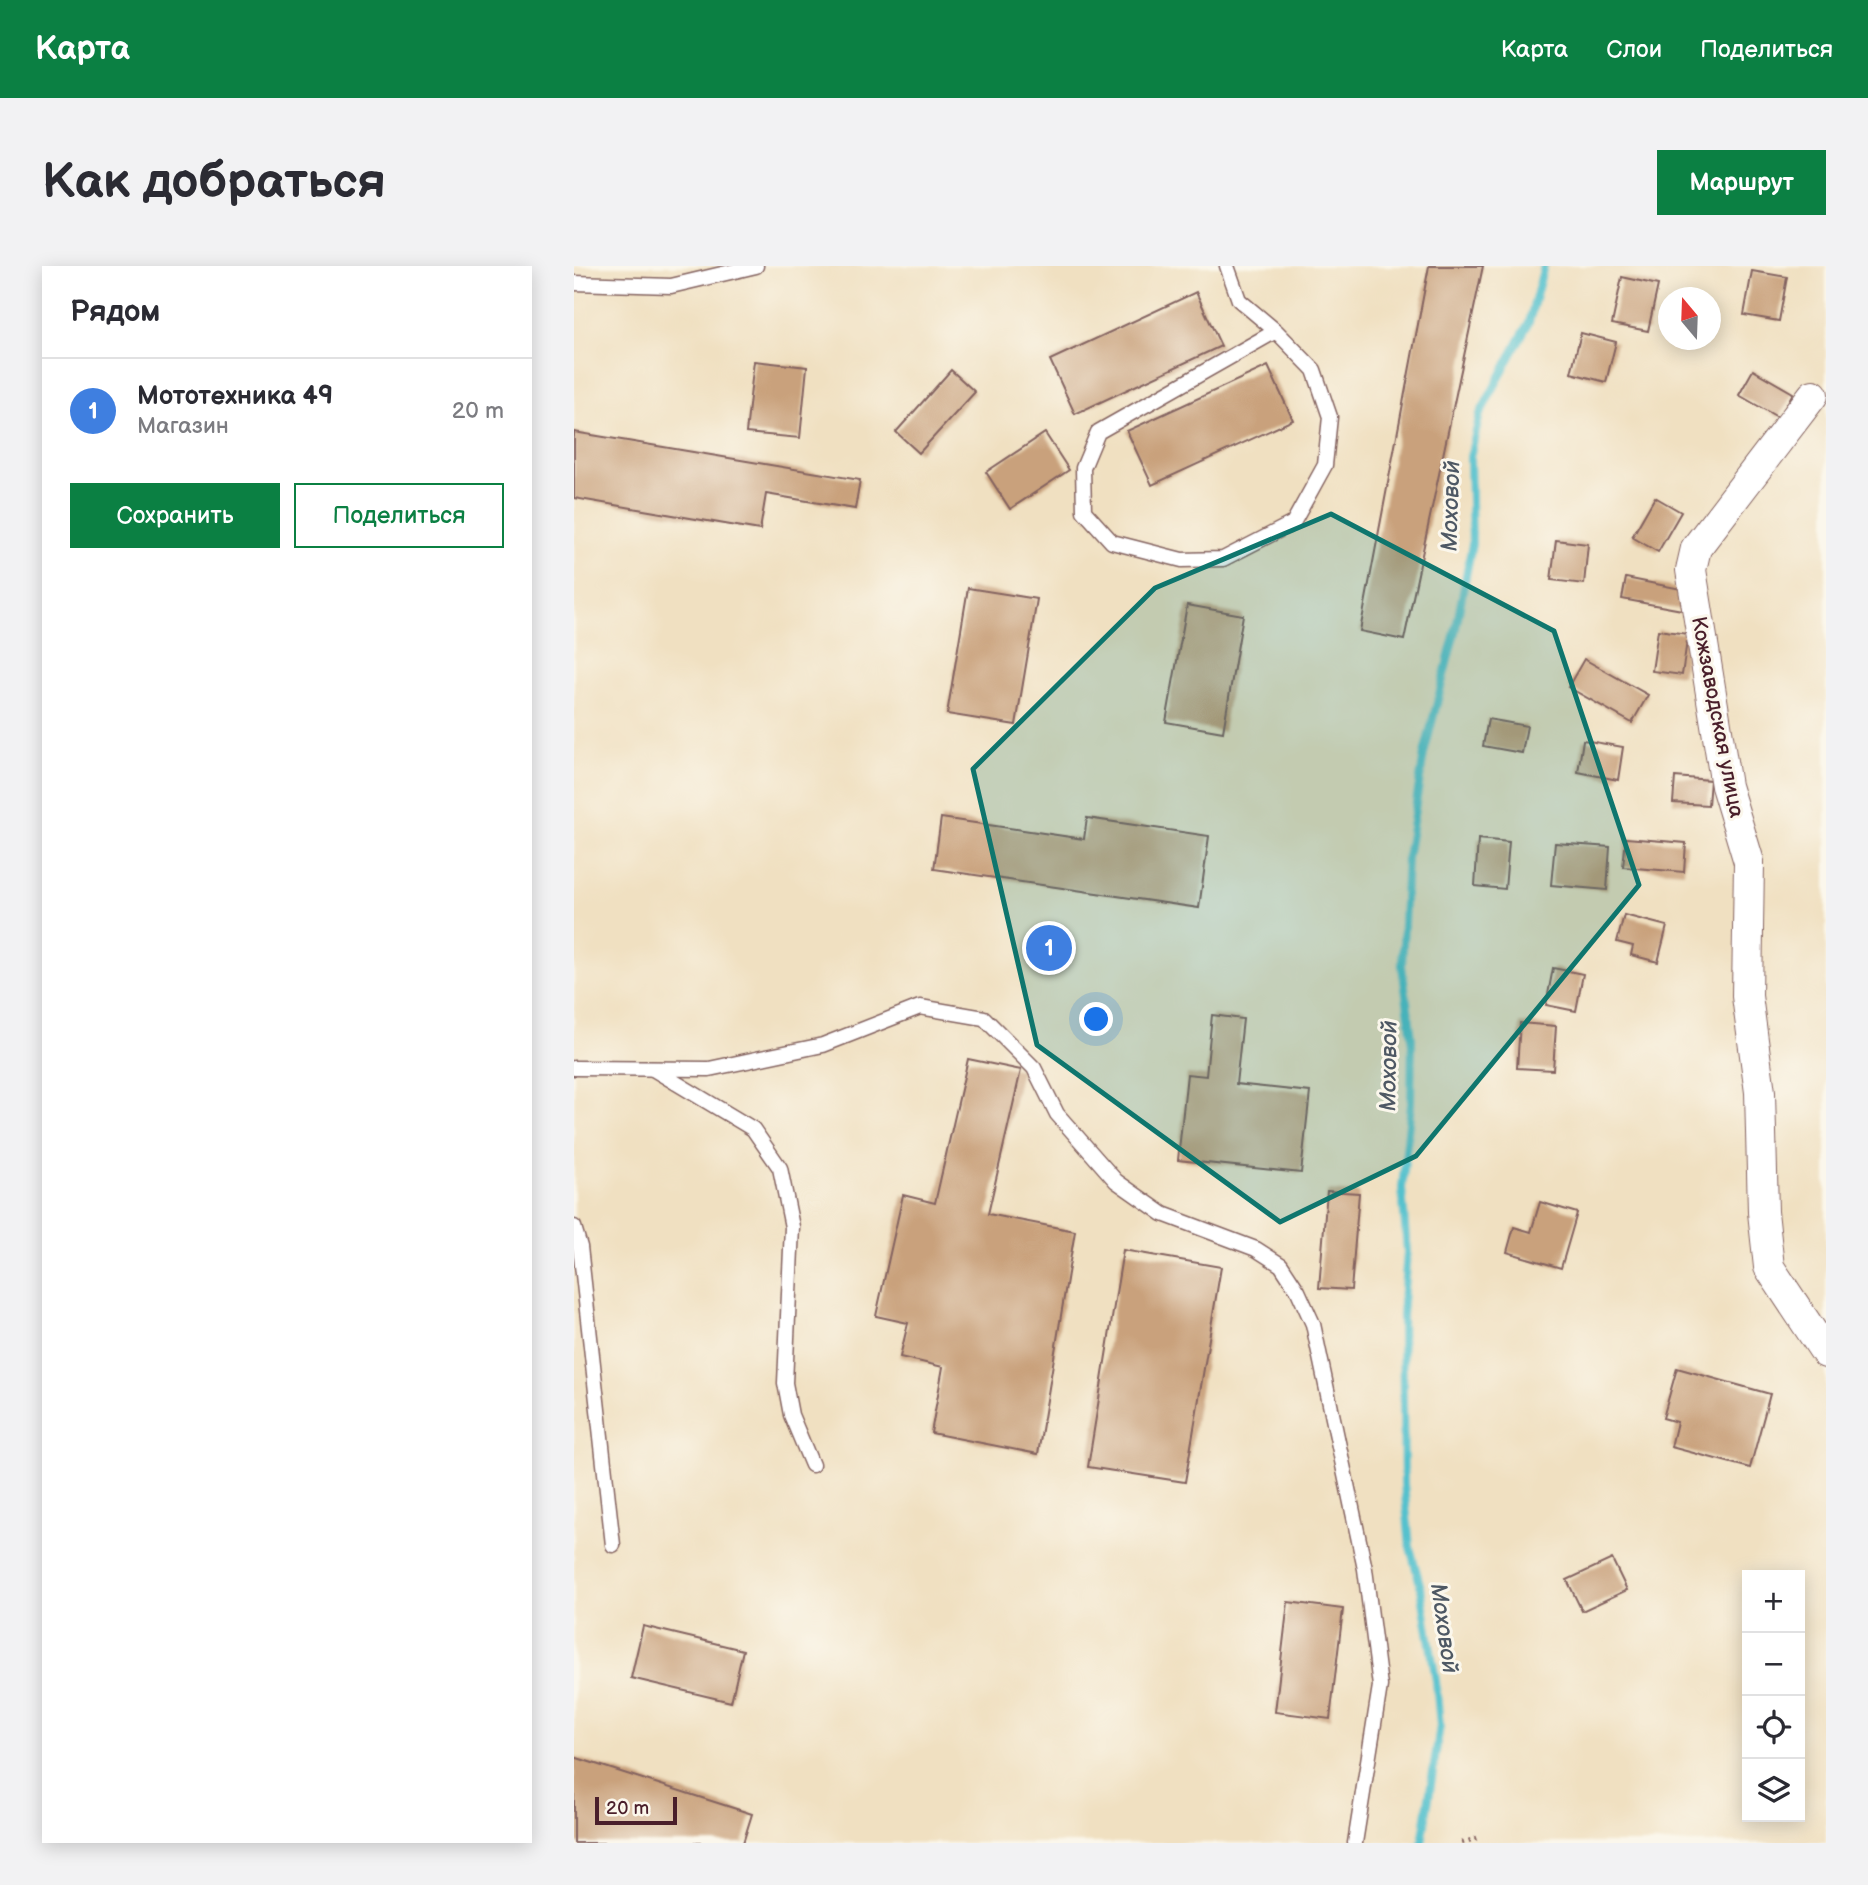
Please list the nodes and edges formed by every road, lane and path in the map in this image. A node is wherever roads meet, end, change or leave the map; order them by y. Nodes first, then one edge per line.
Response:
1 (756, 266) edge
2 (1227, 266) edge
3 (574, 282) edge
4 (1276, 331) junction
5 (1813, 395) dead end
6 (574, 1068) edge
7 (652, 1068) junction
8 (574, 1227) edge
9 (1826, 1353) edge
10 (812, 1465) dead end
11 (613, 1545) dead end
12 (1480, 1836) dead end
13 (1355, 1843) edge
14 (1462, 1843) edge

1 - 3 lane
2 - 4 lane
4 - 4 lane
5 - 9 street, Кожзаводская улица
6 - 7 lane
7 - 10 lane
7 - 13 lane
8 - 11 lane
12 - 14 path

